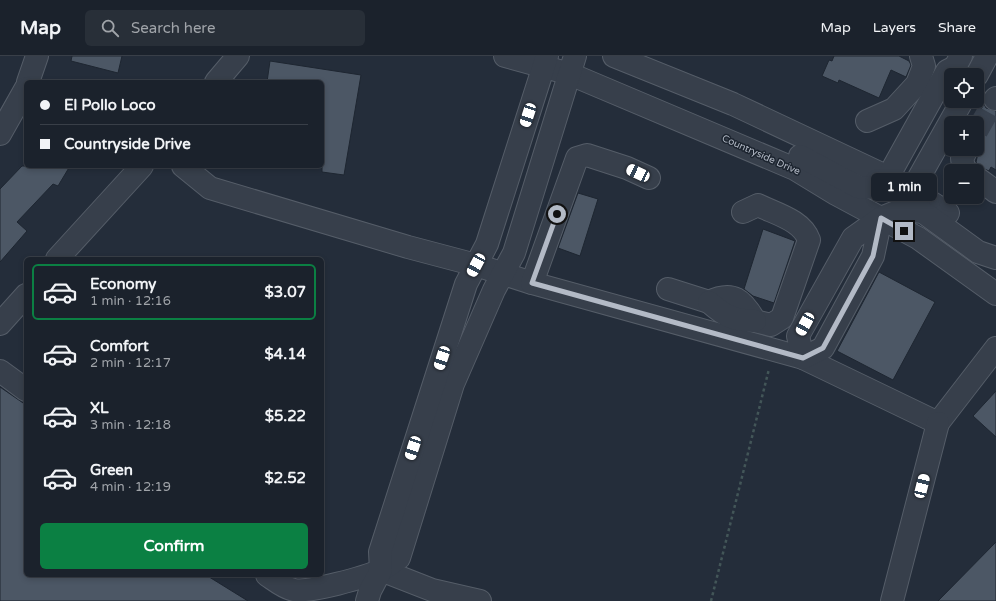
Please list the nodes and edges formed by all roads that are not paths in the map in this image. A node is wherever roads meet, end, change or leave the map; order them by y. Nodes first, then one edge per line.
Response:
1 (37, 56) edge
2 (238, 56) edge
3 (505, 56) edge
4 (614, 56) edge
5 (921, 56) edge
6 (987, 56) edge
7 (545, 61) edge
8 (951, 61) edge
9 (573, 65) edge
10 (981, 68) edge
11 (29, 80) edge
12 (218, 80) edge
13 (24, 91) edge
14 (958, 108) edge
15 (867, 121) dead end
16 (2, 127) edge
17 (742, 146) junction
18 (140, 168) edge
19 (185, 168) edge
20 (888, 177) junction
21 (649, 178) dead end
22 (984, 183) edge
23 (912, 190) junction
24 (996, 192) edge
25 (743, 212) dead end
26 (881, 218) junction
27 (996, 248) edge
28 (59, 257) edge
29 (996, 258) edge
30 (476, 265) junction
31 (504, 274) junction
32 (532, 283) junction
33 (668, 289) dead end
34 (996, 294) edge
35 (24, 297) edge
36 (0, 324) edge
37 (996, 348) edge
38 (803, 358) junction
39 (0, 371) edge
40 (24, 389) edge
41 (938, 423) junction
42 (381, 570) junction
43 (270, 577) edge
44 (367, 601) edge
45 (480, 601) edge
46 (892, 601) edge

1 - 11 street
2 - 12 street
3 - 7 street, Countryside Drive
4 - 20 street
5 - 15 street
6 - 10 street
7 - 9 street, Countryside Drive
7 - 30 street
8 - 20 street
9 - 17 street, Countryside Drive
9 - 31 street
13 - 16 street
14 - 23 street
17 - 23 street
17 - 26 street, Countryside Drive
18 - 28 street
19 - 30 street
20 - 23 street
21 - 32 street
22 - 24 street
23 - 27 street
25 - 33 street
26 - 29 street
26 - 34 street, Countryside Drive
26 - 38 street
30 - 31 street
30 - 42 street
31 - 32 street
31 - 42 street
32 - 38 street
35 - 36 street
37 - 41 street
38 - 41 street
39 - 40 street
41 - 46 street
42 - 43 street
42 - 44 street
42 - 45 street

